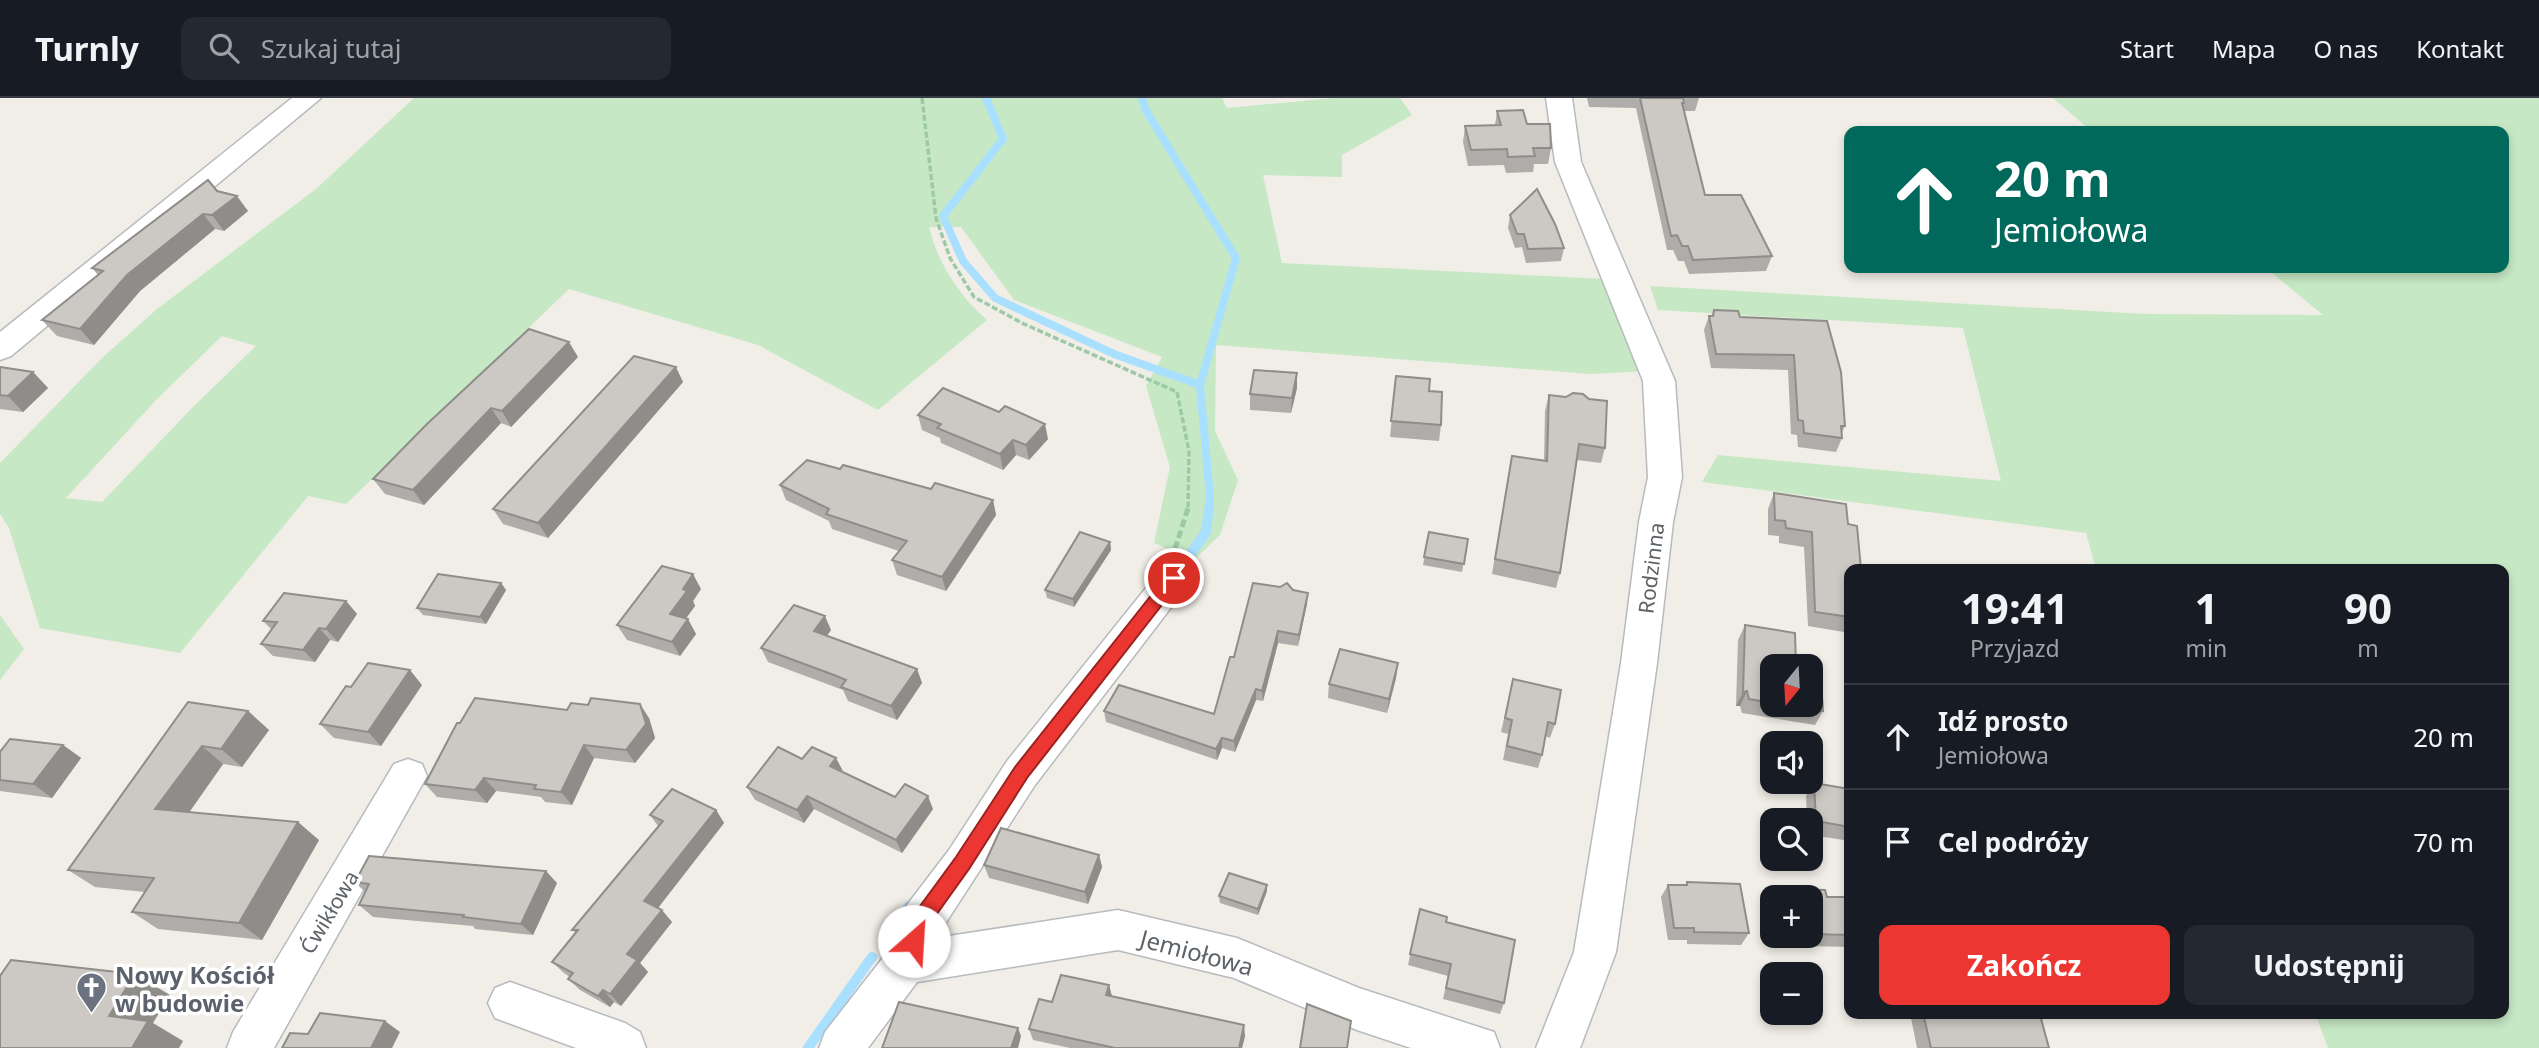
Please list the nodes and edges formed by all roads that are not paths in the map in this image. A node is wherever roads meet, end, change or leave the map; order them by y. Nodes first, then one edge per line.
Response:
1 (308, 98) edge
2 (1559, 98) edge
3 (0, 349) edge
4 (1172, 569) road end
5 (408, 776) dead end
6 (905, 962) junction
7 (510, 1003) dead end
8 (249, 1048) edge
9 (624, 1048) edge
10 (841, 1048) edge
11 (1478, 1048) edge
12 (1558, 1048) edge

1 - 3 street
2 - 12 street, Rodzinna
4 - 6 street
5 - 8 street, Ćwikłowa
6 - 10 street
6 - 11 street, Jemiołowa
7 - 9 street

